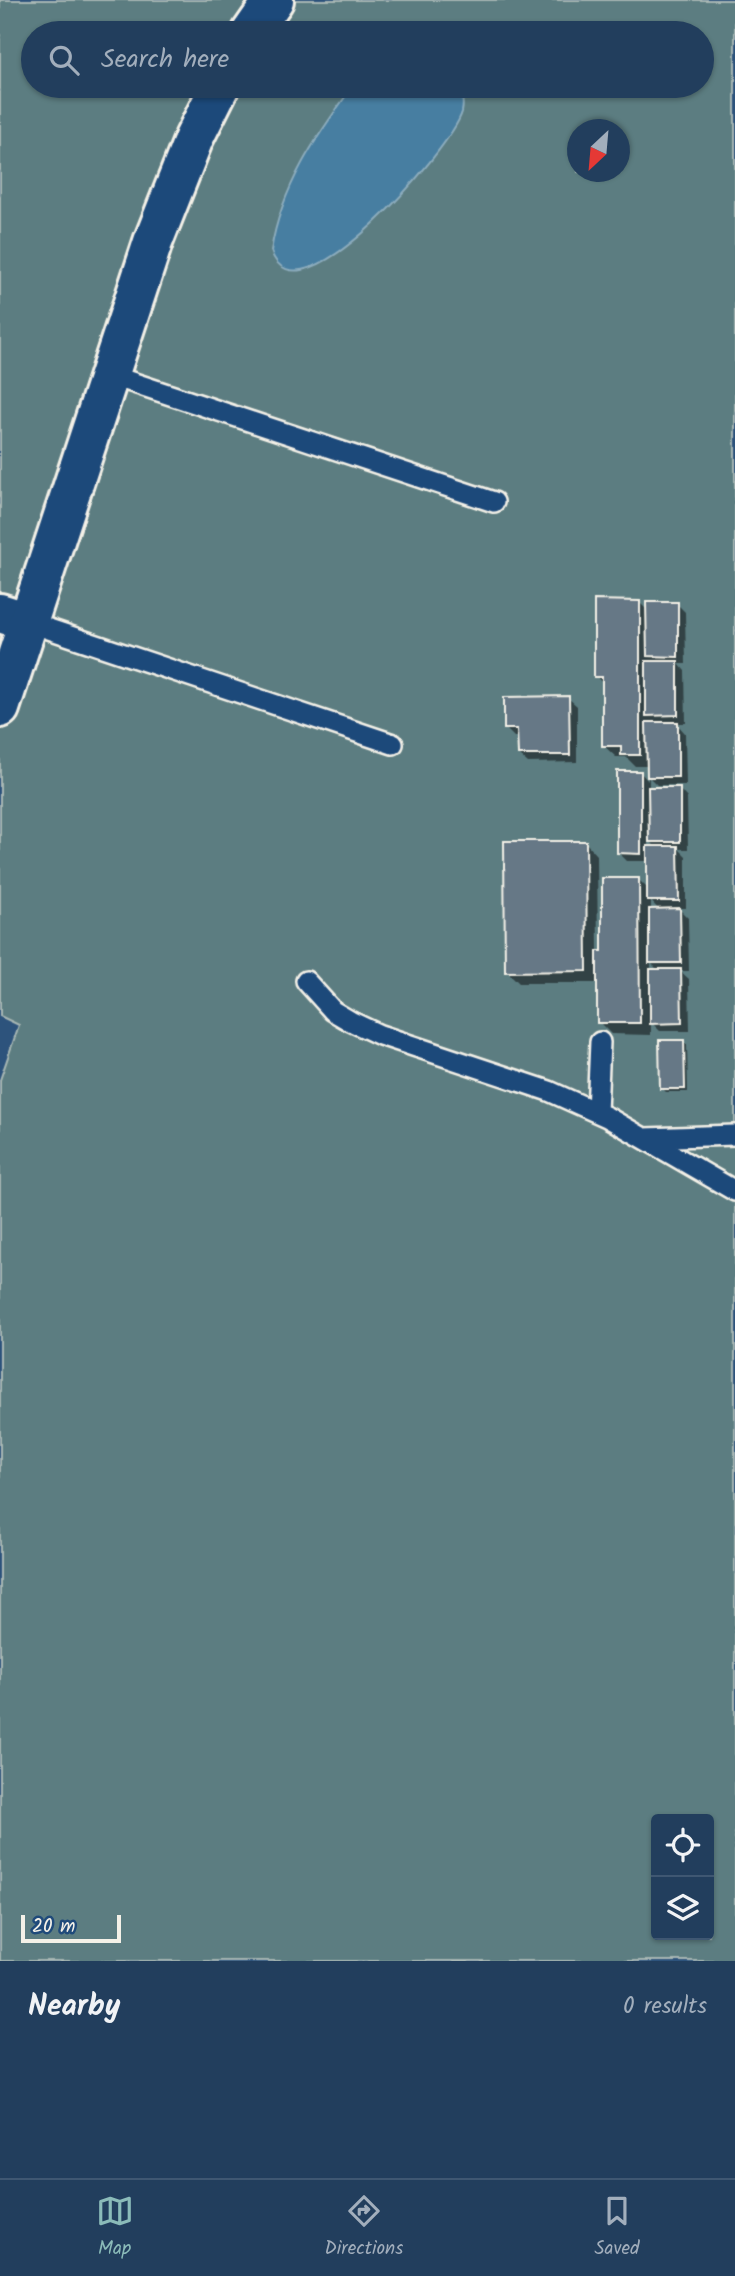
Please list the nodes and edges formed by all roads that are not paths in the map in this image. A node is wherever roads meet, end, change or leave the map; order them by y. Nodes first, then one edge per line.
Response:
1 (274, 0) edge
2 (259, 21) edge
3 (214, 98) edge
4 (110, 375) junction
5 (494, 502) dead end
6 (14, 617) edge
7 (0, 708) edge
8 (393, 744) dead end
9 (306, 981) dead end
10 (600, 1042) dead end
11 (597, 1112) junction
12 (735, 1135) edge
13 (645, 1138) junction
14 (735, 1191) edge

1 - 2 street
3 - 4 street
4 - 5 lane
4 - 6 street
6 - 7 street
6 - 8 lane
9 - 11 lane
10 - 11 lane
11 - 13 lane
12 - 13 lane
13 - 14 lane

